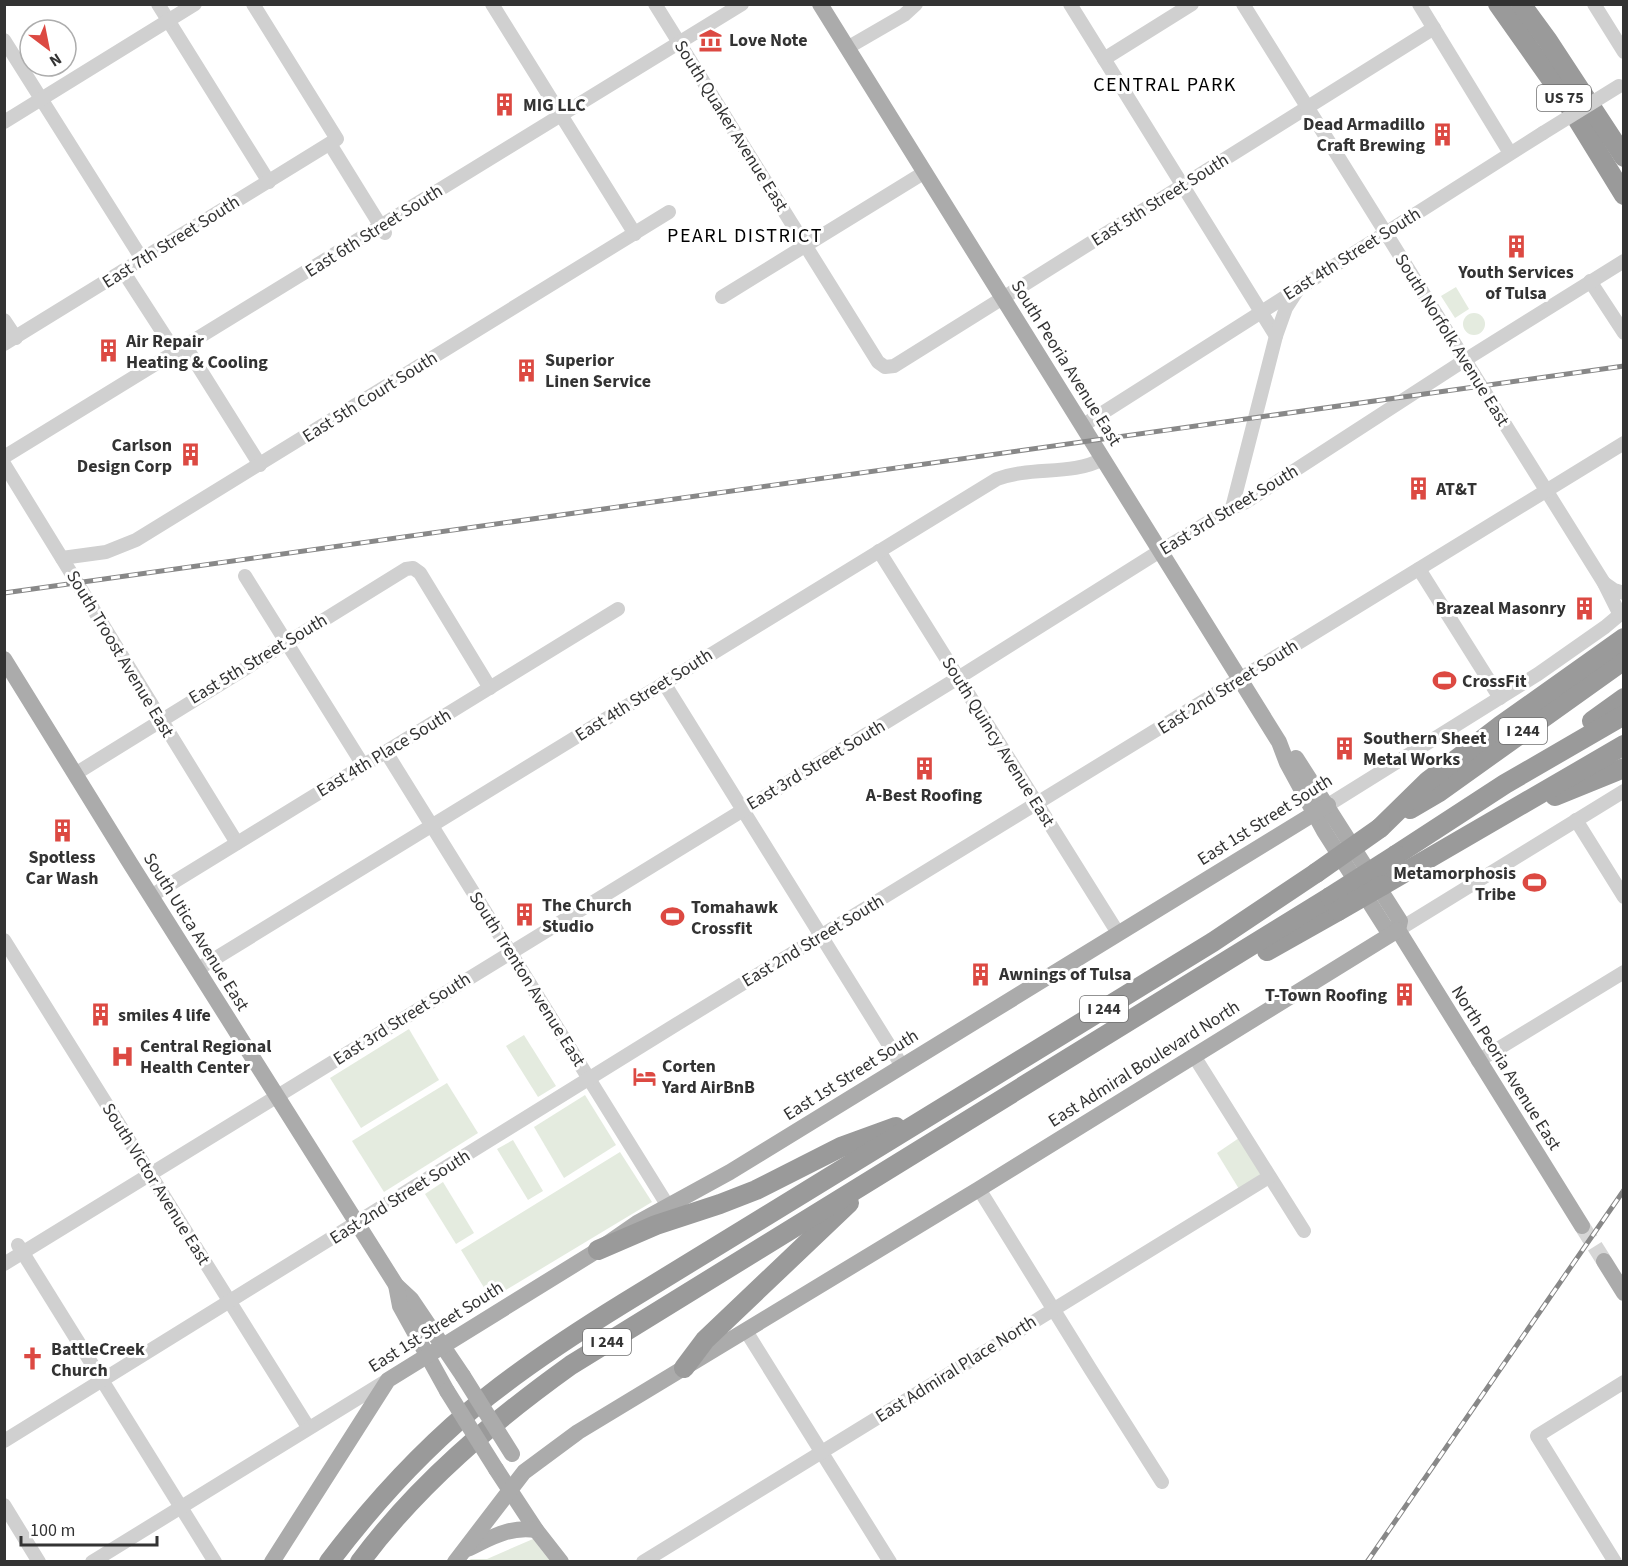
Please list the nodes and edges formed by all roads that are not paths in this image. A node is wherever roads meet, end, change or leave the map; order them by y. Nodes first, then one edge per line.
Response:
1 (158, 4) edge
2 (195, 4) edge
3 (253, 4) edge
4 (492, 4) edge
5 (655, 4) edge
6 (742, 4) edge
7 (820, 4) edge
8 (916, 4) edge
9 (1070, 4) edge
10 (1192, 4) edge
11 (1243, 4) edge
12 (1419, 4) edge
13 (1498, 4) edge
14 (1521, 4) edge
15 (1594, 4) edge
16 (168, 21) junction
17 (1434, 28) junction
18 (4, 40) edge
19 (679, 44) junction
20 (847, 48) junction
21 (1623, 52) edge
22 (1104, 59) junction
23 (1621, 85) edge
24 (42, 99) junction
25 (1307, 108) junction
26 (561, 116) junction
27 (4, 122) edge
28 (333, 141) junction
29 (1510, 153) junction
30 (1623, 157) edge
31 (925, 172) junction
32 (269, 182) junction
33 (1182, 186) junction
34 (1623, 195) edge
35 (669, 212) dead end
36 (383, 230) junction
37 (1385, 233) junction
38 (635, 234) junction
39 (806, 245) junction
40 (142, 259) junction
41 (1623, 261) edge
42 (123, 271) junction
43 (1315, 277) junction
44 (1590, 281) junction
45 (722, 297) dead end
46 (1004, 298) junction
47 (1261, 312) junction
48 (4, 320) edge
49 (1623, 333) edge
50 (1276, 336) junction
51 (10, 341) edge
52 (181, 350) junction
53 (1465, 360) junction
54 (885, 367) joint
55 (1082, 426) junction
56 (1623, 443) edge
57 (4, 458) edge
58 (1103, 459) junction
59 (4, 464) edge
60 (260, 465) junction
61 (1545, 490) junction
62 (1233, 508) junction
63 (879, 551) junction
64 (1160, 551) junction
65 (62, 558) junction
66 (1419, 568) junction
67 (245, 576) dead end
68 (1604, 583) junction
69 (1623, 593) edge
70 (618, 609) dead end
71 (1622, 613) edge
72 (1623, 638) edge
73 (287, 642) junction
74 (4, 659) edge
75 (1618, 664) edge
76 (958, 678) junction
77 (1240, 679) junction
78 (664, 683) junction
79 (490, 688) junction
80 (1500, 698) junction
81 (1623, 698) edge
82 (1623, 715) edge
83 (160, 719) junction
84 (1623, 746) edge
85 (386, 752) junction
86 (363, 765) junction
87 (1623, 768) edge
88 (75, 774) junction
89 (1505, 784) junction
90 (1623, 791) edge
91 (1037, 804) junction
92 (1322, 809) junction
93 (743, 810) junction
94 (1496, 818) junction
95 (1576, 820) junction
96 (432, 826) junction
97 (1380, 828) junction
98 (237, 843) junction
99 (1402, 863) junction
100 (151, 897) junction
101 (1623, 897) edge
102 (1398, 930) junction
103 (1118, 933) junction
104 (821, 936) junction
105 (4, 940) edge
106 (510, 952) junction
107 (198, 969) junction
108 (1623, 972) edge
109 (1194, 1056) junction
110 (1478, 1061) junction
111 (902, 1066) junction
112 (589, 1079) junction
113 (278, 1096) junction
114 (936, 1113) junction
115 (150, 1175) junction
116 (1269, 1177) junction
117 (873, 1179) junction
118 (979, 1189) junction
119 (668, 1206) junction
120 (357, 1224) junction
121 (1581, 1226) tunnel mouth
122 (1304, 1231) dead end
123 (21, 1249) junction
124 (598, 1250) junction
125 (1604, 1261) tunnel mouth
126 (4, 1264) edge
127 (396, 1285) junction
128 (1623, 1290) edge
129 (229, 1303) junction
130 (1053, 1310) junction
131 (746, 1331) junction
132 (443, 1345) junction
133 (426, 1355) junction
134 (684, 1368) junction
135 (388, 1380) junction
136 (102, 1381) junction
137 (1623, 1382) edge
138 (308, 1428) junction
139 (4, 1441) edge
140 (821, 1452) junction
141 (524, 1473) junction
142 (1162, 1482) dead end
143 (509, 1491) junction
144 (4, 1505) edge
145 (180, 1507) junction
146 (536, 1530) junction
147 (459, 1556) edge
148 (39, 1562) edge
149 (92, 1562) edge
150 (215, 1562) edge
151 (272, 1562) edge
152 (329, 1562) edge
153 (360, 1562) edge
154 (561, 1562) edge
155 (643, 1562) edge
156 (890, 1562) edge
157 (1615, 1562) edge

1 - 16 street
2 - 16 street
3 - 28 street
4 - 26 street
5 - 19 street, South Quaker Avenue East
6 - 19 street, East 6th Street South
7 - 20 main road, South Peoria Avenue East
8 - 20 street
9 - 22 street
10 - 22 street
11 - 25 street, South Norfolk Avenue East
12 - 17 street
13 - 34 highway, US 75
14 - 30 highway, US 75
15 - 21 street
16 - 24 street
16 - 32 street
17 - 25 street, East 5th Street South
17 - 29 street
18 - 24 street
19 - 26 street, East 6th Street South
19 - 39 street, South Quaker Avenue East
20 - 31 main road, South Peoria Avenue East
22 - 33 street
23 - 29 street, East 4th Street South, bridge
24 - 27 street
24 - 40 street
25 - 33 street, East 5th Street South
25 - 37 street, South Norfolk Avenue East
26 - 36 street, East 6th Street South
26 - 38 street
28 - 32 street, East 7th Street South
28 - 36 street
29 - 37 street, East 4th Street South
31 - 39 street
31 - 46 main road, South Peoria Avenue East
32 - 40 street, East 7th Street South
33 - 46 street, East 5th Street South
33 - 47 street
35 - 38 street, East 5th Court South
36 - 52 street, East 6th Street South
37 - 43 street, East 4th Street South
37 - 53 street, South Norfolk Avenue East
38 - 60 street, East 5th Court South
39 - 45 street
39 - 54 street, South Quaker Avenue East
40 - 42 street, East 7th Street South
41 - 44 street, East 3rd Street South
42 - 51 street, East 7th Street South
42 - 52 street
43 - 47 street, East 4th Street South
43 - 50 street
44 - 49 street
44 - 53 street, East 3rd Street South
46 - 54 street, East 5th Street South
46 - 55 main road, South Peoria Avenue East
47 - 50 street
47 - 55 street, East 4th Street South
48 - 51 street
50 - 62 street
52 - 57 street, East 6th Street South
52 - 60 street
53 - 61 street, South Norfolk Avenue East
53 - 62 street, East 3rd Street South
55 - 58 main road, South Peoria Avenue East
56 - 61 street, East 2nd Street South
58 - 63 street, East 4th Street South
58 - 64 main road, South Peoria Avenue East
59 - 65 street, South Troost Avenue East
60 - 65 street, East 5th Court South
61 - 66 street, East 2nd Street South
61 - 68 street, South Norfolk Avenue East
62 - 64 street, East 3rd Street South
63 - 76 street, South Quincy Avenue East
63 - 78 street, East 4th Street South
64 - 76 street, East 3rd Street South
64 - 77 main road, South Peoria Avenue East
65 - 83 street, South Troost Avenue East
66 - 77 street, East 2nd Street South
66 - 80 street
67 - 73 street
68 - 69 street
68 - 71 street, South Norfolk Avenue East
70 - 79 street, East 4th Place South
71 - 80 street, East 1st Street South
72 - 97 highway
73 - 79 street, East 5th Street South
73 - 83 street, East 5th Street South
73 - 86 street
74 - 88 main road, South Utica Avenue East
75 - 97 highway, I 244
76 - 91 street, South Quincy Avenue East
76 - 93 street, East 3rd Street South
77 - 91 street, East 2nd Street South
77 - 92 main road, South Peoria Avenue East
78 - 93 street
78 - 96 street, East 4th Street South
79 - 85 street, East 4th Place South
80 - 92 street, East 1st Street South
81 - 89 highway
82 - 89 highway
83 - 88 street, East 5th Street South
83 - 98 street, South Troost Avenue East
84 - 94 highway
85 - 86 street, East 4th Place South
85 - 96 street, South Trenton Avenue East
86 - 98 street, East 4th Place South
87 - 94 highway
88 - 100 main road, South Utica Avenue East
89 - 99 highway
90 - 95 street, East Admiral Boulevard North
91 - 103 street, South Quincy Avenue East
91 - 104 street, East 2nd Street South
92 - 102 main road, South Peoria Avenue East
92 - 103 main road, East 1st Street South
93 - 104 street
93 - 106 street, East 3rd Street South
94 - 99 highway
95 - 101 street
95 - 102 street, East Admiral Boulevard North
96 - 106 street, South Trenton Avenue East
96 - 107 street, East 4th Street South
97 - 114 highway, I 244, bridge
98 - 100 street, East 4th Place South
99 - 117 highway, I 244, bridge
100 - 107 main road, South Utica Avenue East
102 - 109 main road, East Admiral Boulevard North
102 - 110 main road, North Peoria Avenue East
103 - 111 main road, East 1st Street South
104 - 111 street
104 - 112 street, East 2nd Street South
105 - 115 street, South Victor Avenue East
106 - 112 street, South Trenton Avenue East
106 - 113 street, East 3rd Street South
107 - 113 main road, South Utica Avenue East
108 - 110 street
109 - 116 street
109 - 118 main road, East Admiral Boulevard North
110 - 121 main road, North Peoria Avenue East
111 - 119 main road, East 1st Street South
112 - 119 street, South Trenton Avenue East
112 - 120 street, East 2nd Street South
113 - 115 street, East 3rd Street South
113 - 120 main road, South Utica Avenue East
114 - 124 highway
114 - 152 highway, I 244
115 - 123 street, East 3rd Street South
115 - 129 street, South Victor Avenue East
116 - 122 street
116 - 130 street, East Admiral Place North
117 - 134 highway
117 - 153 highway, I 244
118 - 130 street
118 - 131 main road, East Admiral Boulevard North
119 - 124 main road, East 1st Street South
120 - 127 main road, South Utica Avenue East
120 - 129 street, East 2nd Street South
123 - 126 street, East 3rd Street South
123 - 136 street
124 - 132 main road, East 1st Street South
125 - 128 main road
127 - 132 main road, South Utica Avenue East
127 - 133 main road, South Utica Avenue East
129 - 136 street, East 2nd Street South
129 - 138 street, South Victor Avenue East
130 - 140 street, East Admiral Place North
130 - 142 street
131 - 134 main road, East Admiral Boulevard North
131 - 140 street
132 - 133 main road, East 1st Street South
132 - 141 main road, South Utica Avenue East, bridge
133 - 135 main road, East 1st Street South
133 - 143 main road, South Utica Avenue East, bridge
134 - 141 main road, East Admiral Boulevard North
135 - 138 street, East 1st Street South
135 - 151 main road
136 - 139 street, East 2nd Street South
136 - 145 street
137 - 157 street
138 - 145 street, East 1st Street South
140 - 155 street, East Admiral Place North
140 - 156 street
141 - 143 main road, East Admiral Boulevard North
143 - 146 main road, South Utica Avenue East
143 - 147 main road, East Admiral Boulevard North
144 - 148 street
145 - 149 street, East 1st Street South
145 - 150 street
146 - 147 main road
146 - 154 main road, South Utica Avenue East

